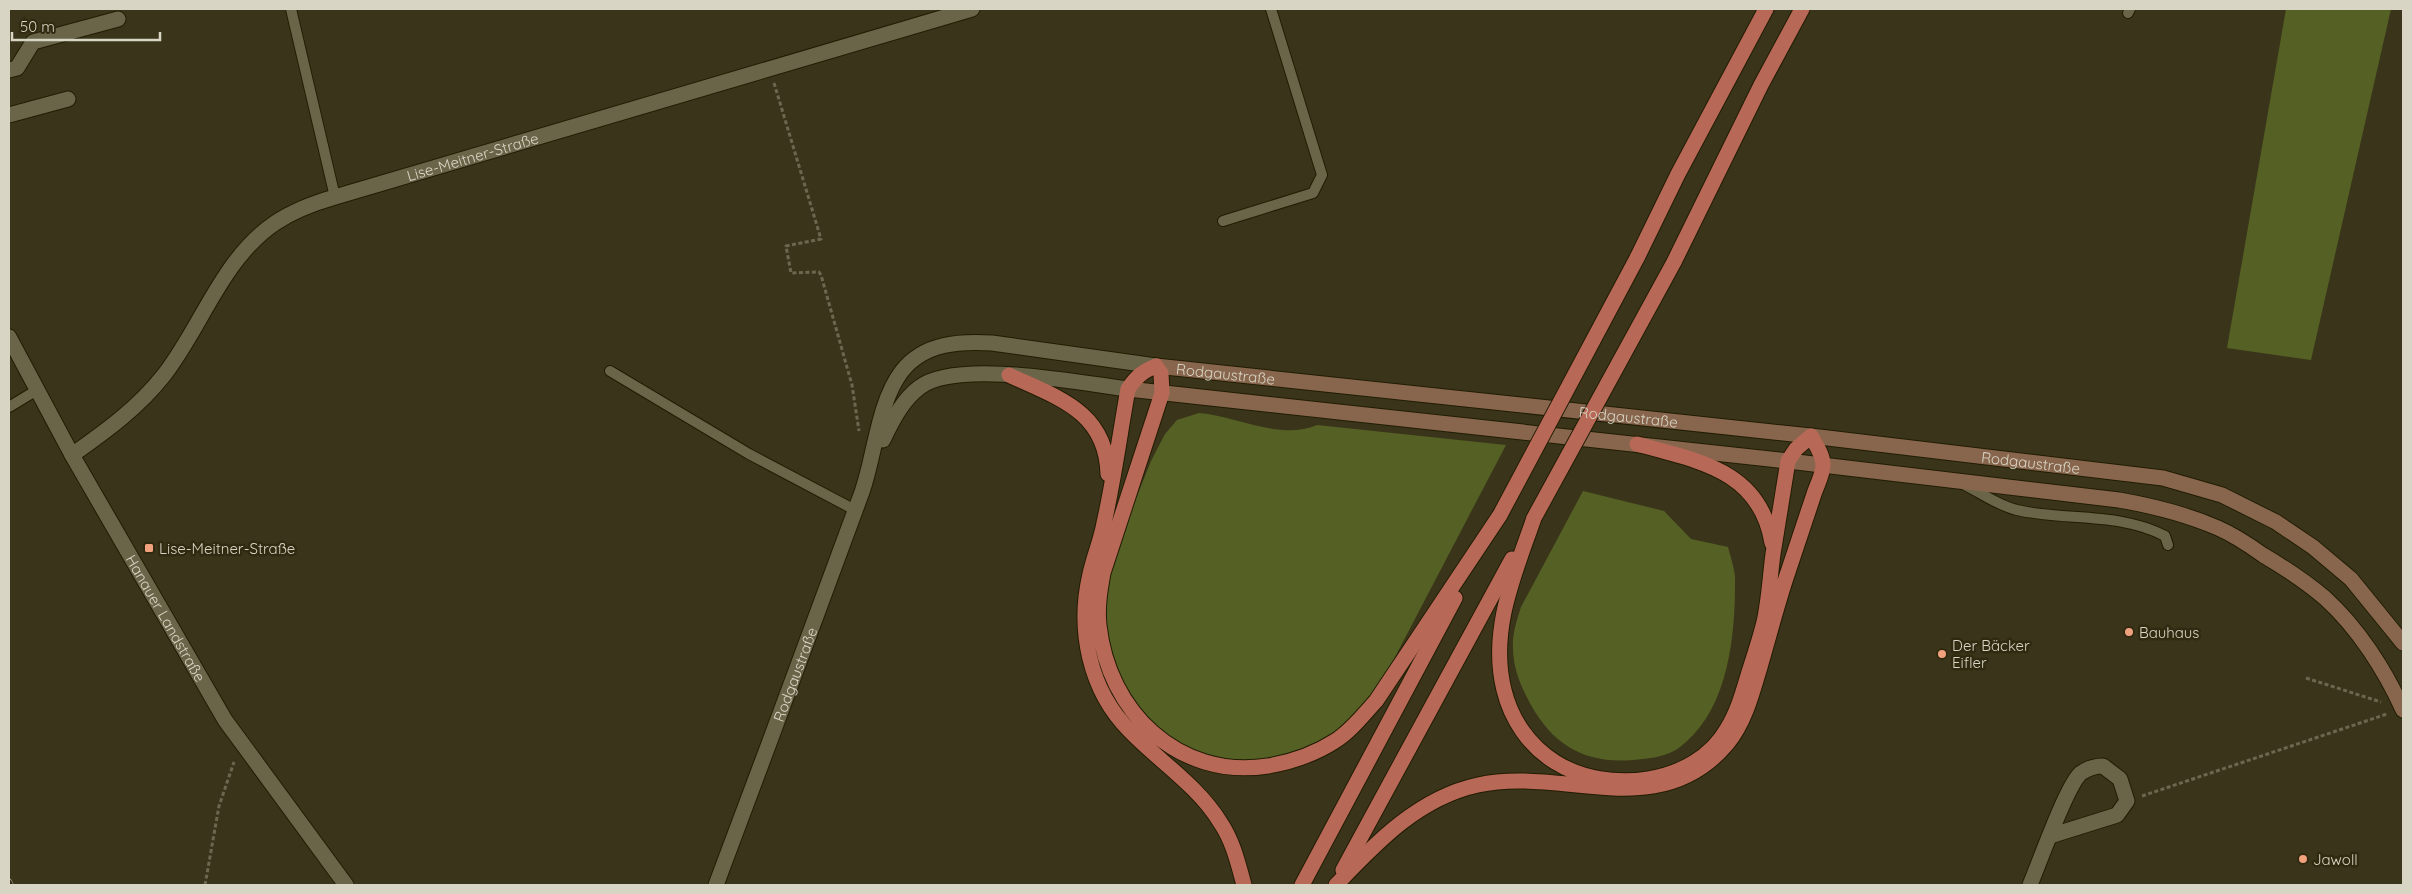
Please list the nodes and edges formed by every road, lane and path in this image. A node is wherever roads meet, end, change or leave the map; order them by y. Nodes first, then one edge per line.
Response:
1 (291, 9) edge
2 (972, 9) edge
3 (1272, 9) edge
4 (1766, 9) edge
5 (1802, 9) edge
6 (118, 19) dead end
7 (769, 68) junction
8 (9, 70) edge
9 (68, 99) dead end
10 (9, 115) edge
11 (335, 197) junction
12 (1223, 221) dead end
13 (9, 337) edge
14 (1156, 366) junction
15 (610, 371) dead end
16 (1009, 375) junction
17 (1128, 389) junction
18 (38, 390) junction
19 (1162, 393) junction
20 (9, 407) edge
21 (859, 433) dead end
22 (1812, 436) junction
23 (1637, 444) junction
24 (72, 454) junction
25 (1788, 461) junction
26 (872, 463) junction
27 (1823, 466) junction
28 (1957, 481) junction
29 (1109, 495) junction
30 (855, 510) junction
31 (1500, 515) junction
32 (1534, 518) junction
33 (2168, 545) dead end
34 (1774, 553) junction
35 (2403, 643) edge
36 (2306, 678) dead end
37 (2403, 709) edge
38 (243, 744) junction
39 (2127, 801) junction
40 (2050, 836) junction
41 (205, 885) edge
42 (346, 885) edge
43 (716, 885) edge
44 (1244, 885) edge
45 (1302, 885) edge
46 (1335, 885) edge
47 (2030, 885) edge

1 - 11 lane
2 - 7 street, Lise-Meitner-Straße
3 - 12 lane
4 - 31 highway, bridge
5 - 32 highway, bridge
6 - 8 street
7 - 11 street, Lise-Meitner-Straße
7 - 21 path
9 - 10 street
11 - 24 street, Lise-Meitner-Straße
13 - 18 street, Hanauer Landstraße
14 - 17 highway
14 - 19 highway
14 - 22 main road, Rodgaustraße
14 - 26 street, Rodgaustraße
15 - 30 lane
16 - 17 street, Rodgaustraße
16 - 26 street, Rodgaustraße
16 - 29 highway
17 - 19 main road, Rodgaustraße
17 - 29 highway
18 - 20 lane
18 - 24 street, Hanauer Landstraße
19 - 23 main road, Rodgaustraße
19 - 31 highway
22 - 25 highway
22 - 27 highway
22 - 35 main road, Rodgaustraße
23 - 25 main road, Rodgaustraße
23 - 34 highway
24 - 38 street, Hanauer Landstraße
25 - 27 main road, Rodgaustraße
25 - 34 highway
26 - 30 street, Rodgaustraße
27 - 28 main road, Rodgaustraße
27 - 46 highway
28 - 33 lane
28 - 37 main road, Rodgaustraße
29 - 44 highway
30 - 43 street, Rodgaustraße
31 - 45 highway
32 - 34 highway
32 - 46 highway
36 - 37 path
37 - 39 path
38 - 41 path
38 - 42 street, Hanauer Landstraße
39 - 40 street
39 - 40 street
40 - 47 street

